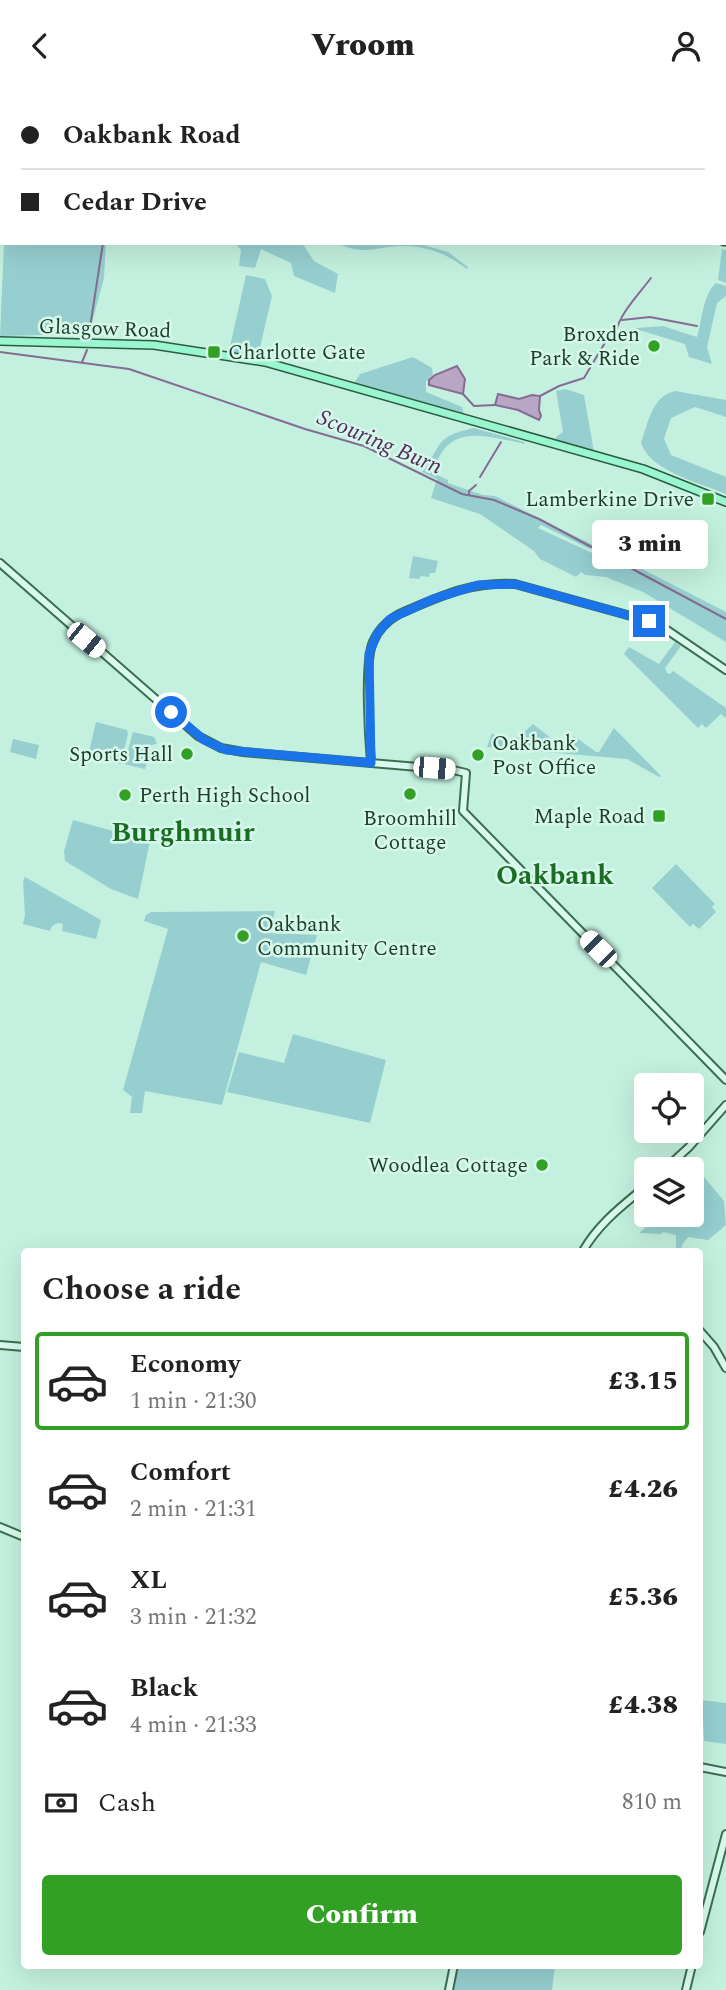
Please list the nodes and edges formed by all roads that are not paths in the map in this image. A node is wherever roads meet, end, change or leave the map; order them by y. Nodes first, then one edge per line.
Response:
1 (0, 341) edge
2 (726, 502) edge
3 (0, 563) edge
4 (726, 670) edge
5 (371, 763) junction
6 (726, 1080) edge
7 (726, 1105) edge
8 (678, 1157) edge
9 (634, 1196) edge
10 (585, 1248) edge
11 (703, 1334) edge
12 (0, 1345) edge
13 (21, 1347) edge
14 (726, 1368) edge
15 (0, 1527) edge
16 (21, 1536) edge
17 (703, 1768) edge
18 (726, 1772) edge
19 (726, 1834) edge
20 (703, 1921) edge
21 (453, 1969) edge
22 (691, 1969) edge
23 (449, 1990) edge
24 (686, 1990) edge

1 - 2 main road, Glasgow Road
3 - 5 street
4 - 5 street
5 - 6 street
7 - 8 street
9 - 10 street
11 - 14 street
12 - 13 street
15 - 16 street
17 - 18 street
19 - 20 street
21 - 23 street
22 - 24 street

